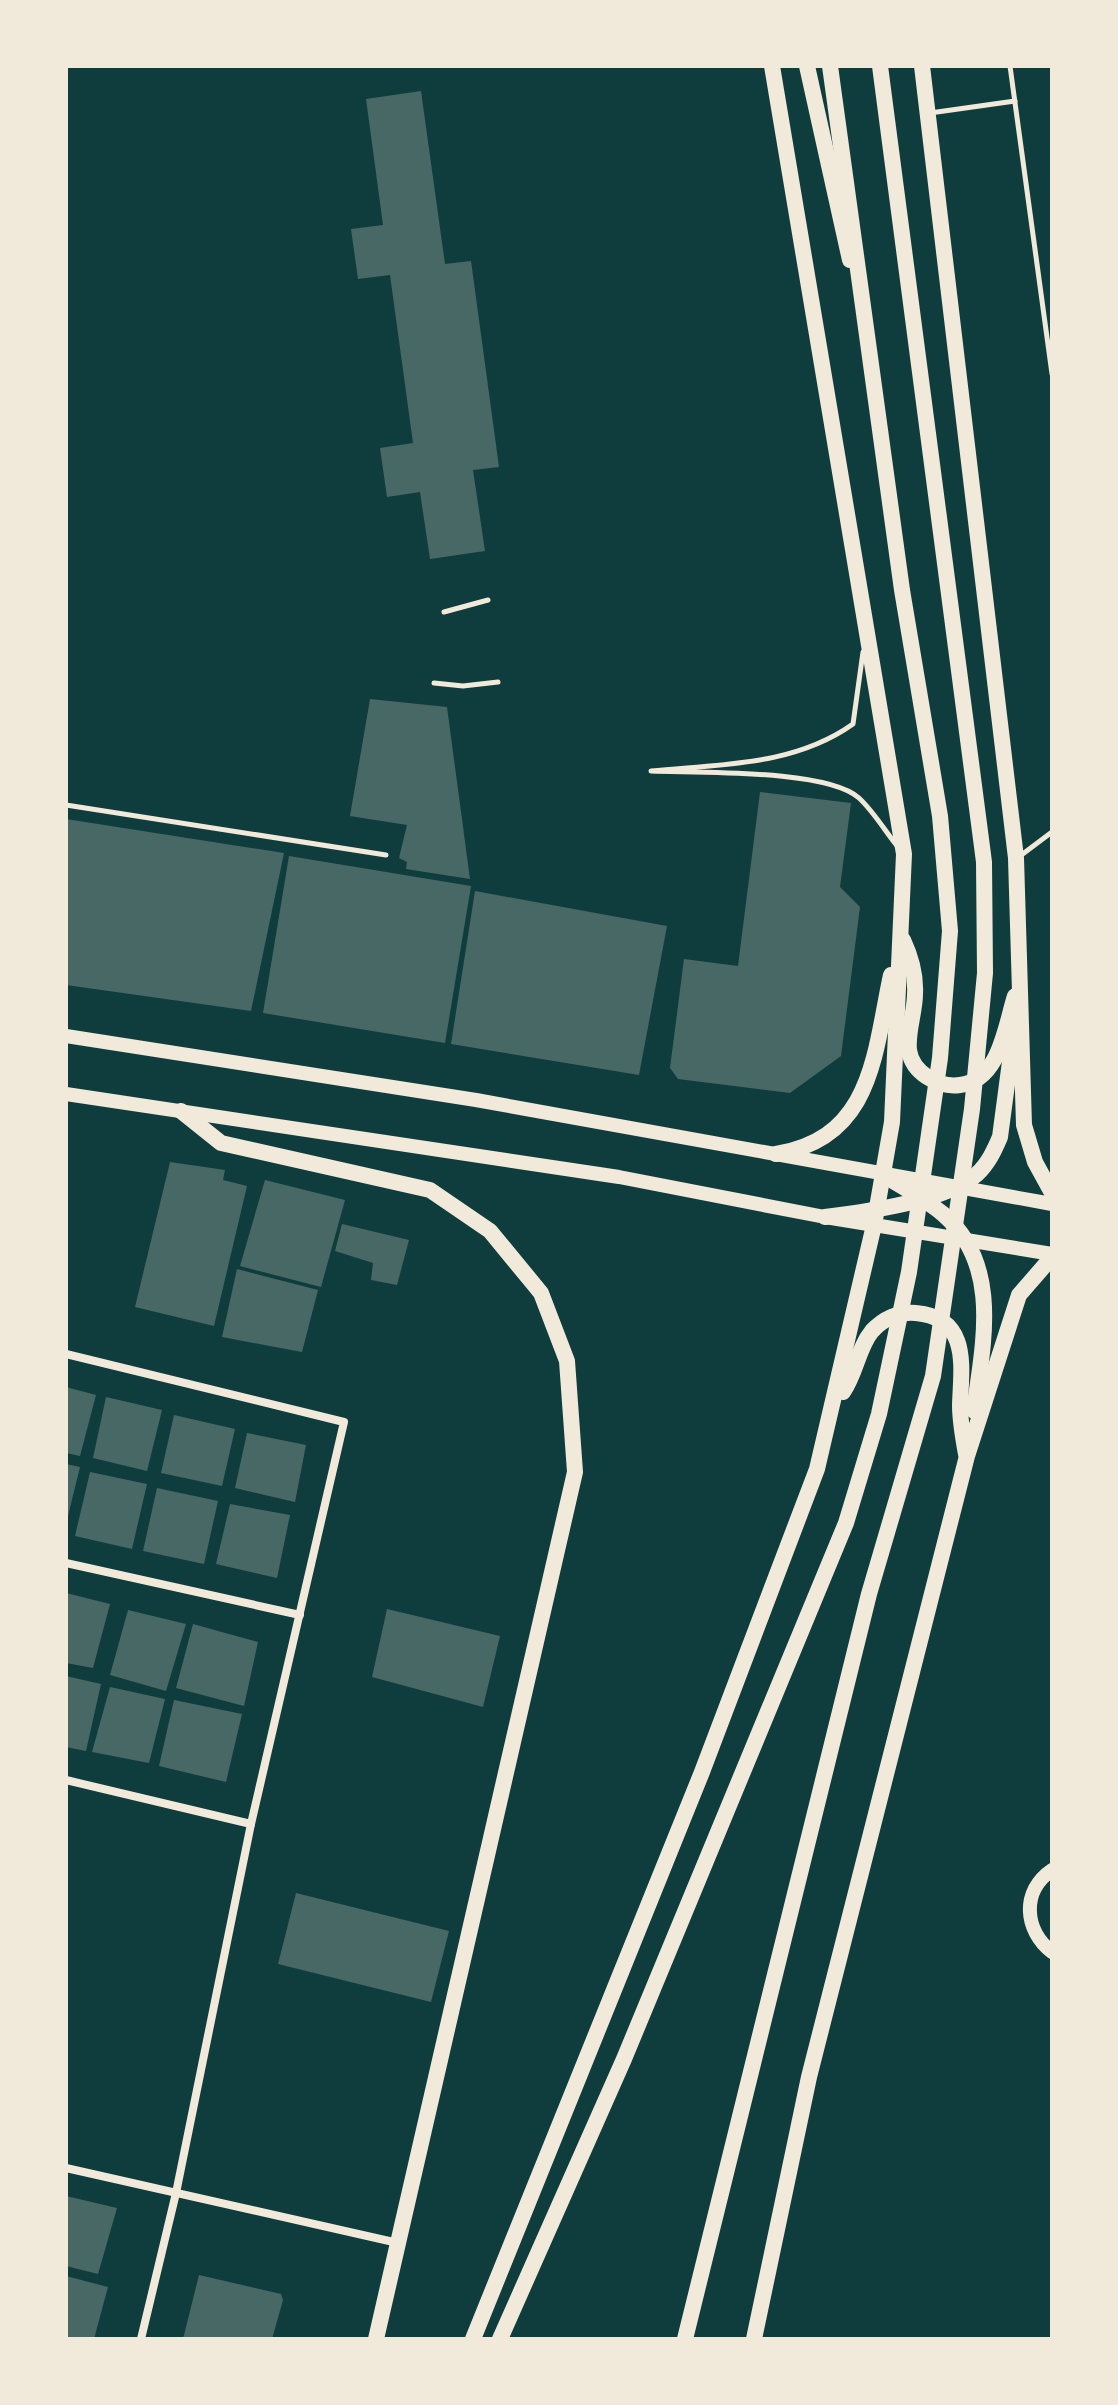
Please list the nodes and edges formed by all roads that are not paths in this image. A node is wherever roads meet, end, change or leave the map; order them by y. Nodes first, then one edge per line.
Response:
1 (772, 66) edge
2 (807, 66) edge
3 (830, 66) edge
4 (880, 66) edge
5 (922, 66) edge
6 (1010, 66) edge
7 (1015, 101) junction
8 (929, 113) junction
9 (873, 360) junction
10 (1052, 374) edge
11 (488, 600) dead end
12 (444, 612) dead end
13 (866, 635) junction
14 (498, 682) dead end
15 (434, 683) dead end
16 (66, 805) edge
17 (1052, 832) edge
18 (904, 854) junction
19 (386, 855) dead end
20 (1016, 858) junction
21 (900, 934) junction
22 (1019, 983) junction
23 (66, 1036) edge
24 (66, 1094) edge
25 (181, 1111) junction
26 (776, 1154) junction
27 (882, 1174) junction
28 (954, 1187) junction
29 (1052, 1193) edge
30 (920, 1198) junction
31 (1052, 1204) edge
32 (875, 1216) junction
33 (825, 1217) joint
34 (965, 1240) junction
35 (1052, 1256) edge
36 (66, 1354) edge
37 (835, 1403) junction
38 (967, 1456) junction
39 (66, 1563) edge
40 (300, 1615) junction
41 (66, 1780) edge
42 (251, 1824) junction
43 (1052, 1870) edge
44 (1052, 1952) edge
45 (66, 2168) edge
46 (176, 2193) junction
47 (398, 2243) junction
48 (141, 2339) edge
49 (376, 2339) edge
50 (473, 2339) edge
51 (500, 2339) edge
52 (685, 2339) edge
53 (754, 2339) edge

1 - 13 main road
2 - 9 main road
3 - 9 main road
4 - 52 main road
5 - 8 main road
6 - 7 lane
7 - 8 lane
7 - 10 lane
8 - 20 main road
9 - 51 main road
11 - 12 lane
13 - 18 main road
13 - 18 lane
14 - 15 lane
16 - 19 lane
17 - 20 lane
18 - 21 main road
20 - 22 main road
21 - 22 main road
21 - 26 main road
21 - 27 main road
22 - 28 main road
22 - 29 main road
23 - 26 main road
24 - 25 main road
25 - 33 main road
25 - 47 main road
26 - 27 main road
27 - 28 main road
27 - 30 main road
27 - 32 main road
28 - 30 main road
28 - 31 main road
30 - 32 main road
30 - 34 main road
32 - 33 main road
32 - 34 main road
32 - 37 main road
34 - 35 main road
34 - 38 main road
35 - 38 main road
36 - 40 street
37 - 38 main road
37 - 50 main road
38 - 53 main road
39 - 40 street
40 - 42 street
41 - 42 street
42 - 46 street
43 - 44 main road
45 - 46 street
46 - 47 street
46 - 48 street
47 - 49 main road

